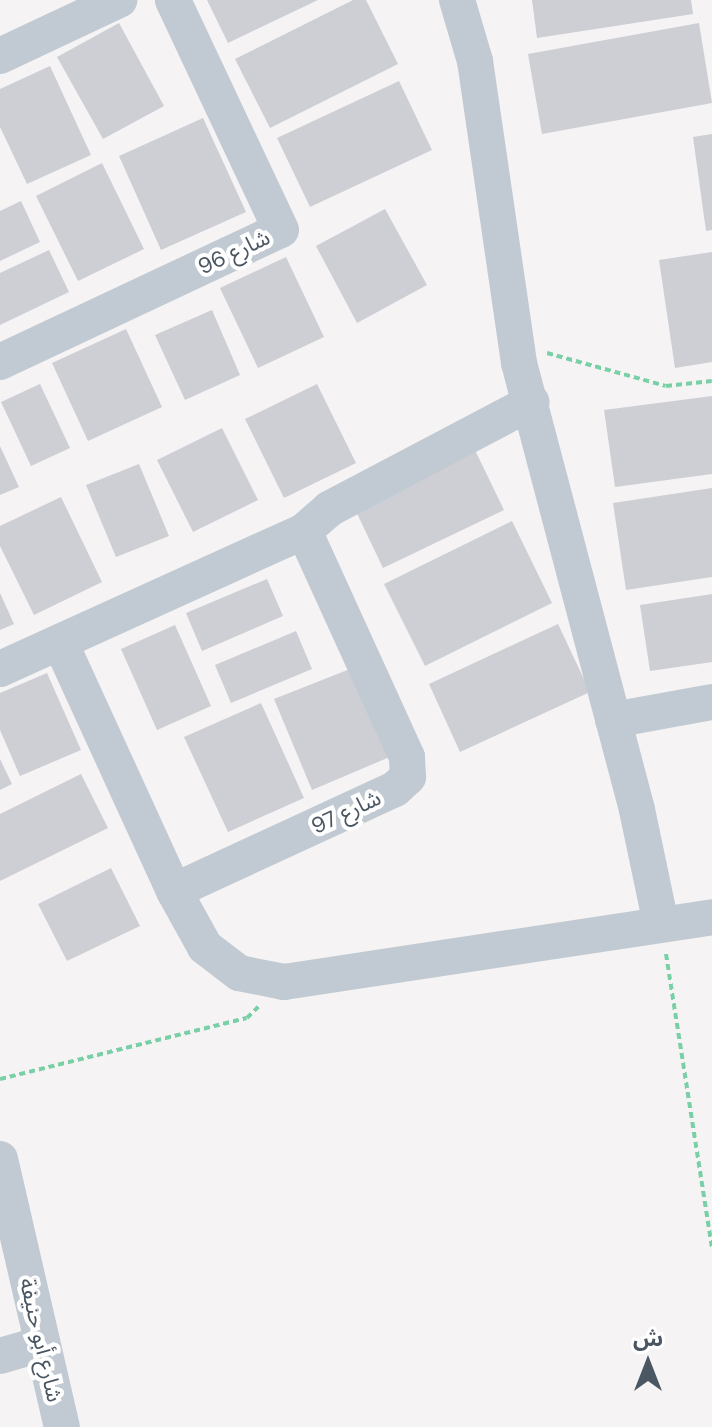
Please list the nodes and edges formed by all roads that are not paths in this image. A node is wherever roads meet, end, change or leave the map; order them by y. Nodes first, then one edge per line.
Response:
1 (119, 0) edge
2 (173, 0) edge
3 (457, 0) edge
4 (0, 56) edge
5 (0, 362) edge
6 (532, 402) junction
7 (304, 531) junction
8 (60, 642) junction
9 (0, 669) edge
10 (712, 702) edge
11 (613, 720) junction
12 (174, 891) junction
13 (712, 917) edge
14 (661, 924) junction
15 (0, 1159) edge
16 (41, 1344) junction
17 (0, 1356) edge
18 (62, 1427) edge

1 - 4 street
2 - 5 street, شارع 96
3 - 6 street
6 - 7 street
6 - 11 street
7 - 8 street
7 - 12 street, شارع 97
8 - 9 street
8 - 12 street
10 - 11 street
11 - 14 street
12 - 14 street
13 - 14 street
15 - 16 street, شارع أبو حنيفة
16 - 17 street
16 - 18 street, شارع أبو حنيفة

